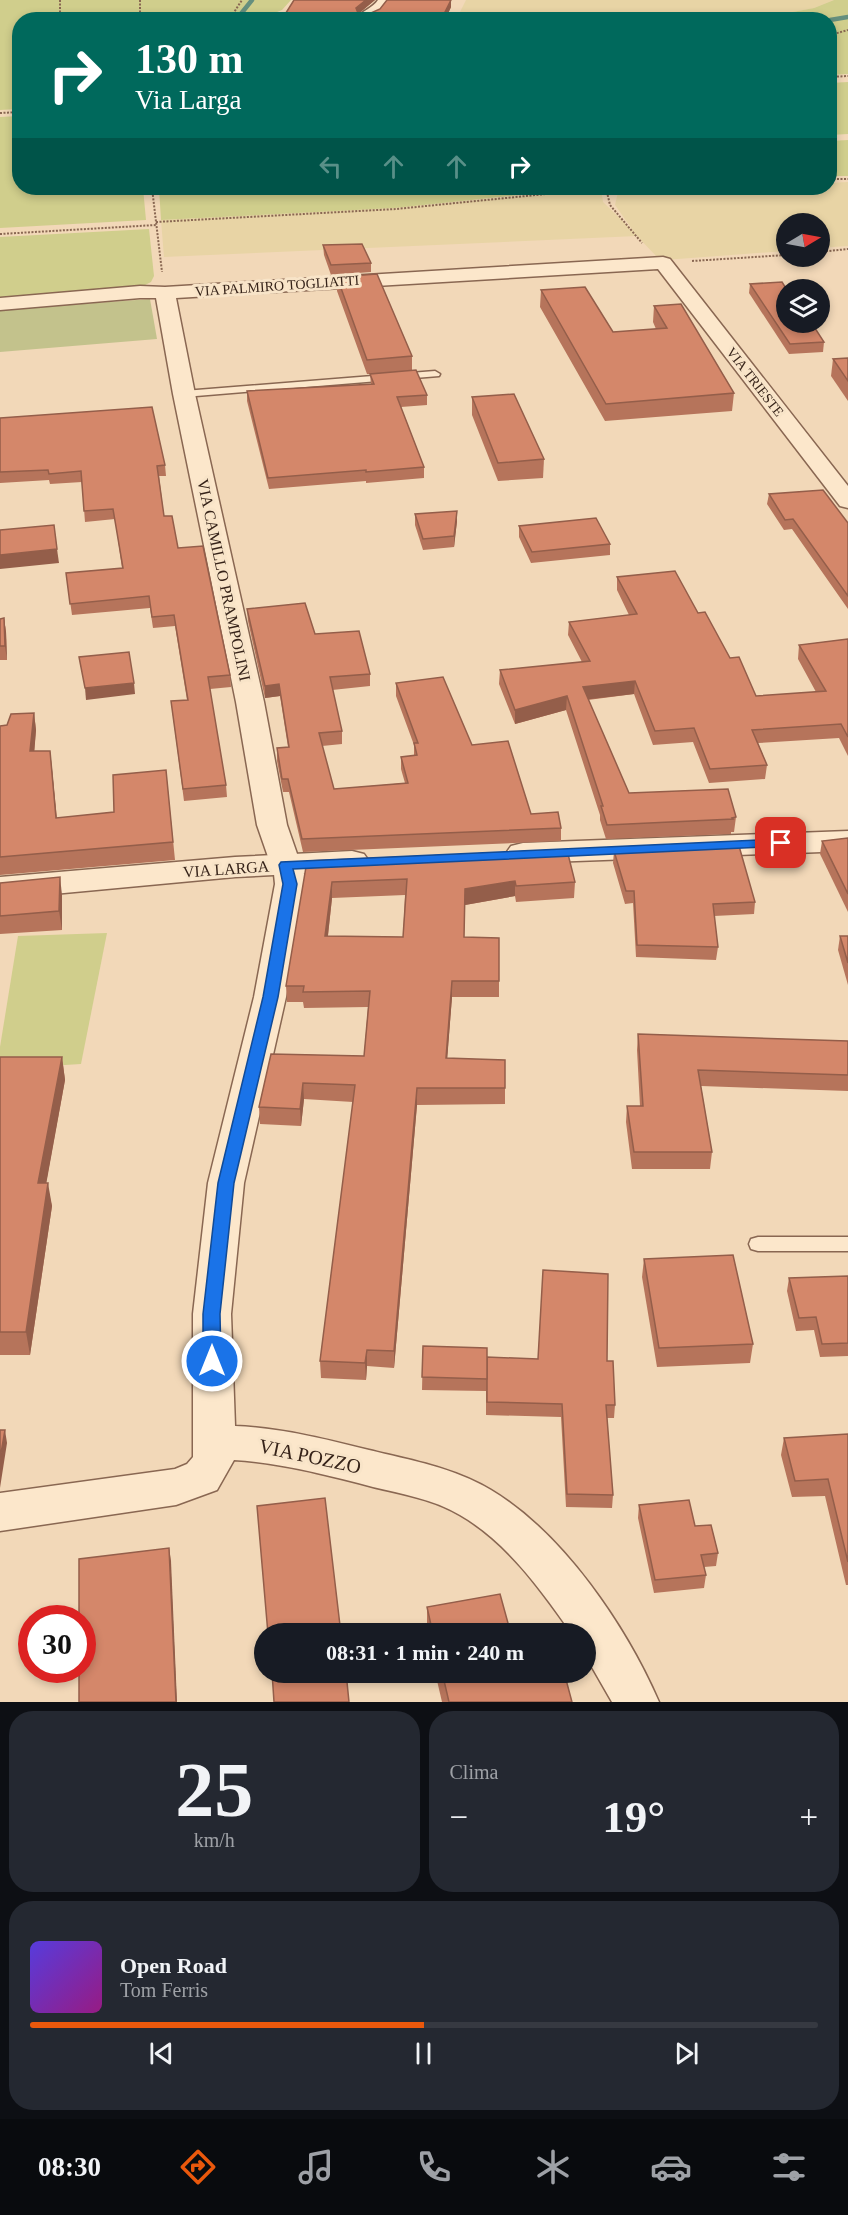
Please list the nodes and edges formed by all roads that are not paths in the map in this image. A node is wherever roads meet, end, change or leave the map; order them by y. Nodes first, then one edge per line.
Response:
1 (385, 0) edge
2 (373, 12) edge
3 (663, 263) joint
4 (165, 293) junction
5 (0, 304) edge
6 (435, 374) dead end
7 (184, 394) junction
8 (848, 501) edge
9 (848, 841) edge
10 (494, 855) edge
11 (387, 859) edge
12 (285, 865) junction
13 (0, 888) edge
14 (758, 1244) dead end
15 (848, 1244) edge
16 (216, 1443) junction
17 (0, 1512) edge
18 (636, 1702) edge

1 - 2 street
3 - 4 street, VIA PALMIRO TOGLIATTI
3 - 8 street, VIA TRIESTE
4 - 5 street, VIA PALMIRO TOGLIATTI
4 - 7 street, VIA CAMILLO PRAMPOLINI
6 - 7 lane
7 - 12 street, VIA CAMILLO PRAMPOLINI
9 - 10 street
11 - 12 street, VIA LARGA
12 - 13 street, VIA LARGA
12 - 16 street
14 - 15 lane
16 - 17 street
16 - 18 street, VIA POZZO

